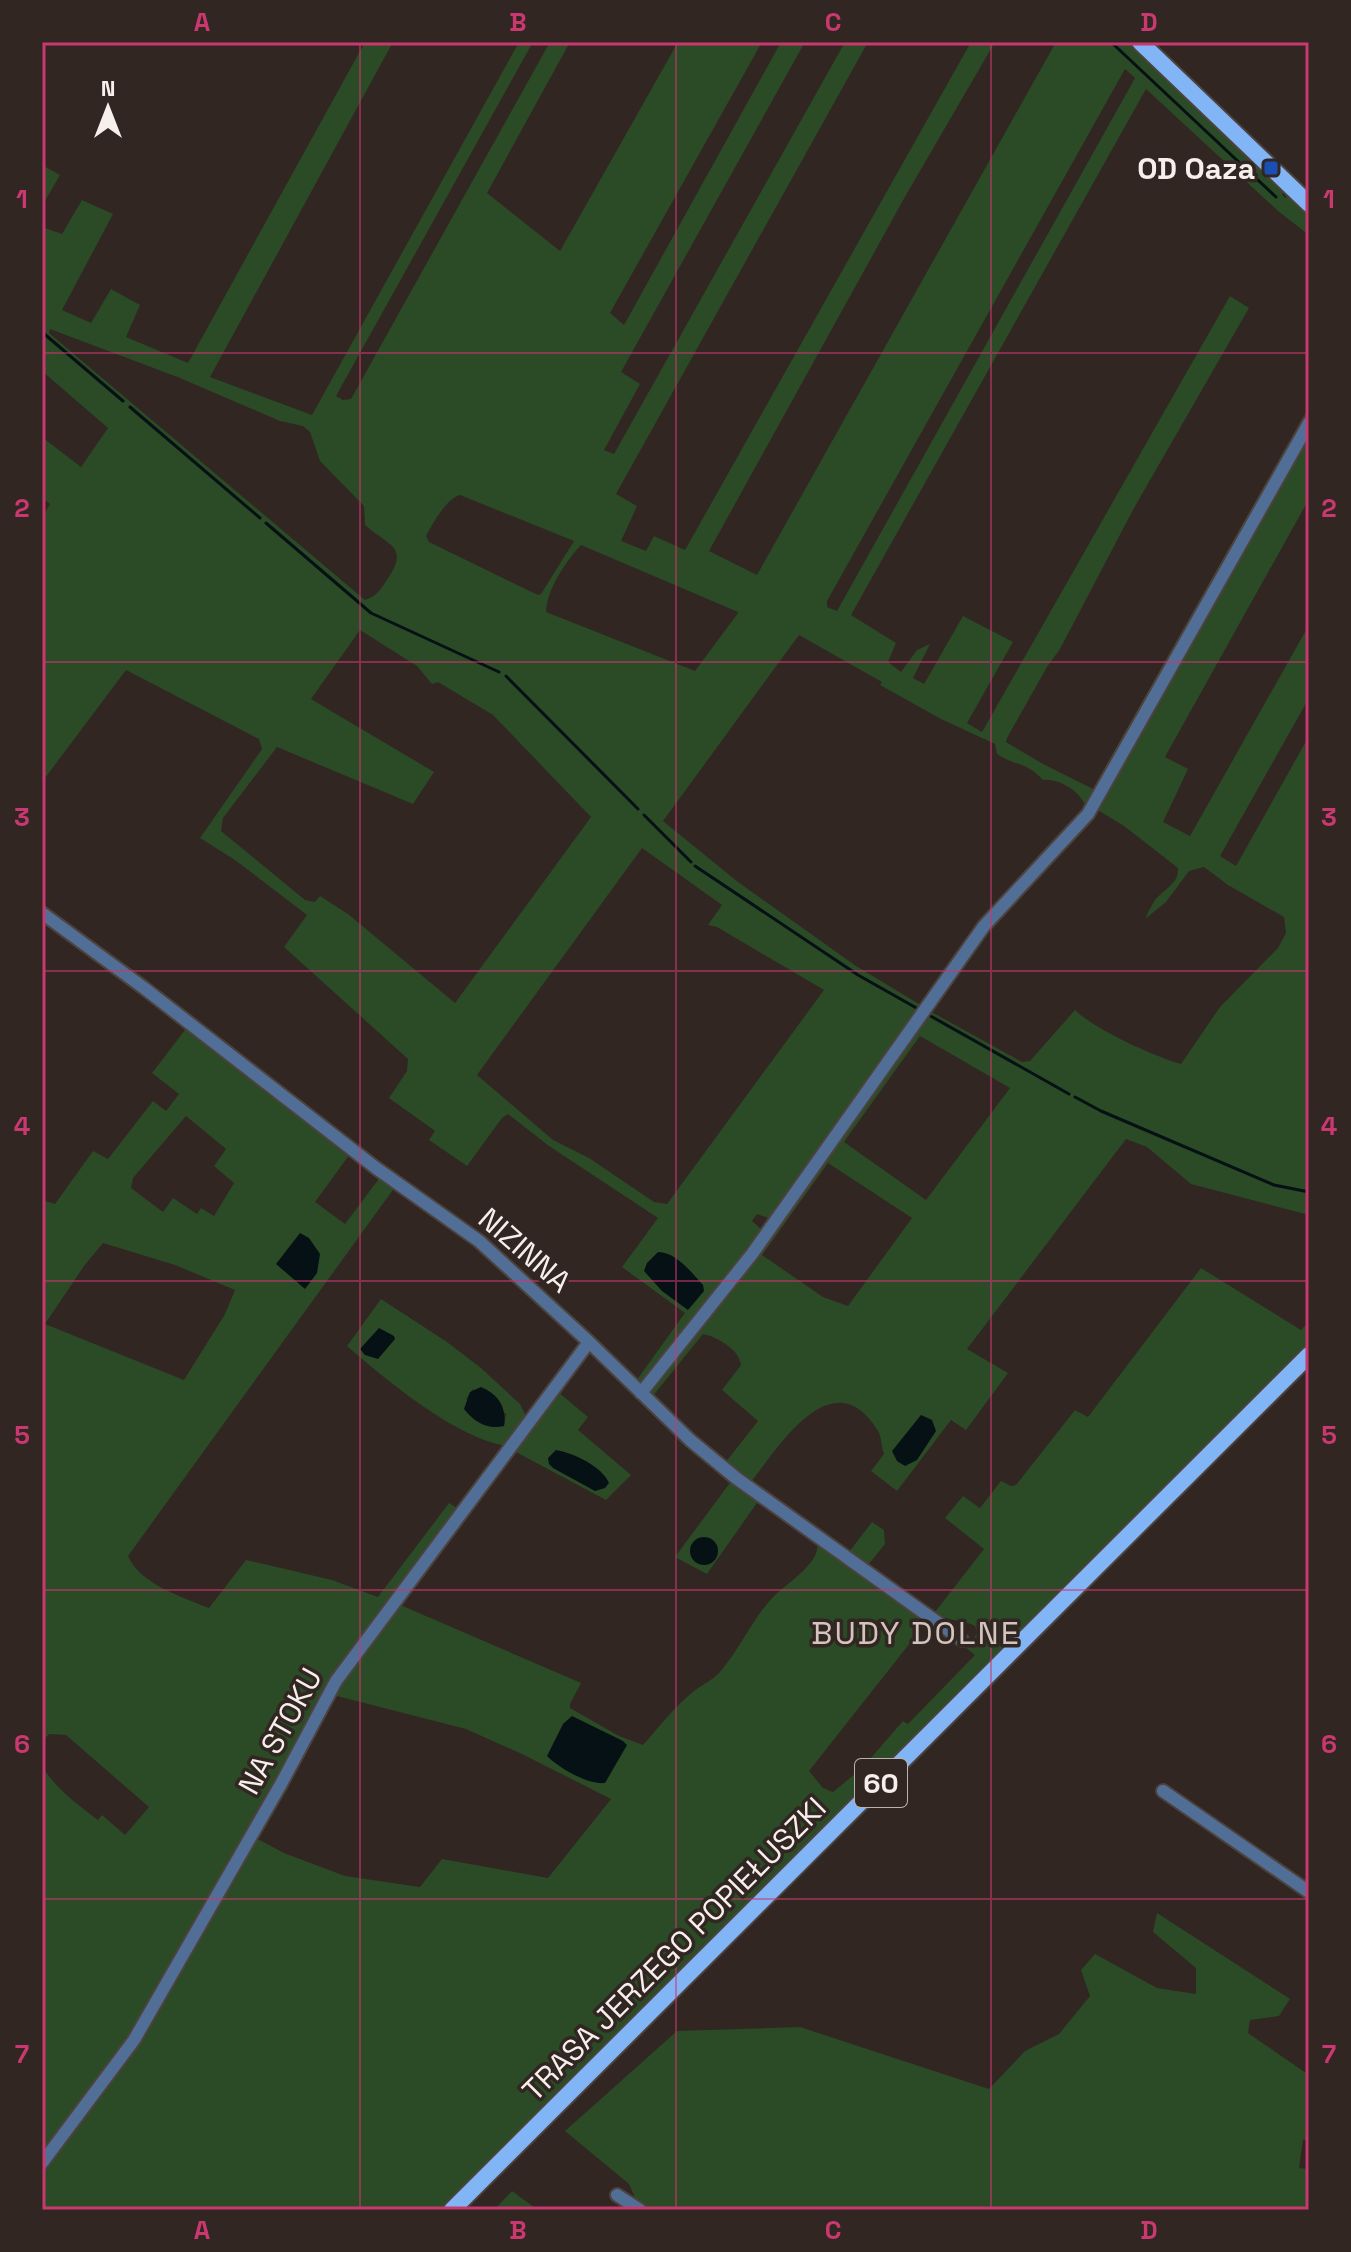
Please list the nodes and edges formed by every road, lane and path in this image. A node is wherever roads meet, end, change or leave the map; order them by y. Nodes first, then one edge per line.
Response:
1 (1140, 42) edge
2 (1309, 204) edge
3 (1309, 423) edge
4 (42, 913) edge
5 (589, 1342) junction
6 (1309, 1355) edge
7 (641, 1393) junction
8 (962, 1640) dead end
9 (1163, 1791) dead end
10 (1309, 1892) edge
11 (42, 2163) edge
12 (617, 2195) dead end
13 (452, 2210) edge
14 (640, 2210) edge

1 - 2 main road
3 - 7 street
4 - 5 street, NIZINNA
5 - 7 street, NIZINNA
5 - 11 street, NA STOKU
6 - 13 main road, TRASA JERZEGO POPIEŁUSZKI / 60
7 - 8 street, NIZINNA
9 - 10 street
12 - 14 street

